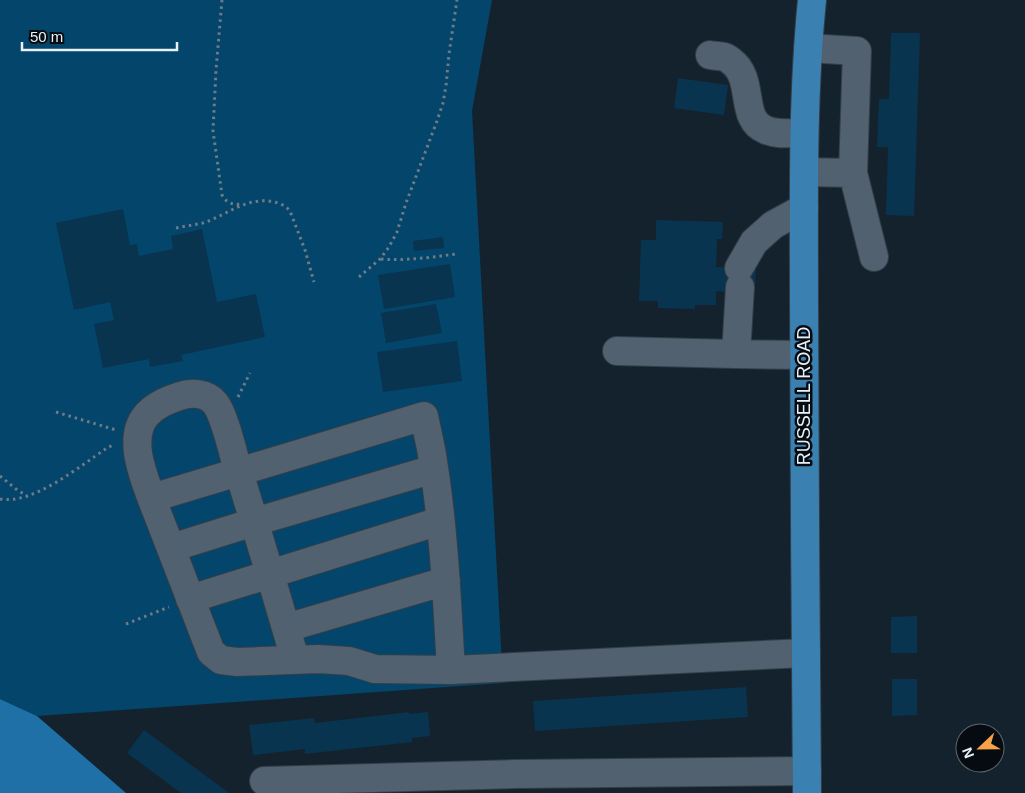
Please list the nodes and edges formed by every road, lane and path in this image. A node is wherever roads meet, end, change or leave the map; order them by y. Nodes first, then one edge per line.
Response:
1 (222, 0) edge
2 (456, 0) edge
3 (812, 0) edge
4 (808, 48) junction
5 (710, 56) dead end
6 (804, 134) junction
7 (804, 172) junction
8 (852, 173) junction
9 (243, 204) junction
10 (804, 208) junction
11 (176, 228) dead end
12 (457, 254) dead end
13 (874, 257) dead end
14 (380, 259) junction
15 (359, 277) dead end
16 (314, 282) dead end
17 (617, 351) dead end
18 (736, 354) junction
19 (804, 355) junction
20 (56, 412) dead end
21 (138, 438) junction
22 (434, 468) junction
23 (239, 472) junction
24 (0, 476) edge
25 (27, 496) junction
26 (152, 498) junction
27 (0, 499) edge
28 (440, 521) junction
29 (254, 522) junction
30 (171, 548) junction
31 (270, 574) junction
32 (446, 581) junction
33 (190, 598) junction
34 (126, 624) dead end
35 (286, 628) junction
36 (806, 653) junction
37 (295, 660) junction
38 (451, 670) junction
39 (264, 781) dead end
40 (807, 782) edge

1 - 9 path
2 - 14 path
3 - 4 main road, RUSSELL ROAD
4 - 6 main road, RUSSELL ROAD
4 - 8 lane
5 - 6 lane
6 - 7 main road, RUSSELL ROAD
7 - 8 lane
7 - 10 main road, RUSSELL ROAD
8 - 13 lane
9 - 11 path
9 - 16 path
10 - 18 lane
10 - 19 main road, RUSSELL ROAD
12 - 14 path
14 - 15 path
17 - 18 lane
18 - 19 lane
19 - 36 main road, RUSSELL ROAD
20 - 21 path
21 - 23 lane
21 - 25 path
21 - 26 lane
22 - 23 lane
22 - 28 lane
22 - 29 lane
23 - 26 lane
23 - 29 lane
24 - 25 path
25 - 27 path
26 - 30 lane
28 - 31 lane
28 - 32 lane
29 - 30 lane
29 - 31 lane
30 - 33 lane
31 - 33 lane
31 - 35 lane
32 - 35 lane
32 - 38 lane
33 - 34 path
33 - 37 lane
35 - 37 lane
36 - 38 lane
36 - 40 main road, RUSSELL ROAD
37 - 38 lane
39 - 40 lane

